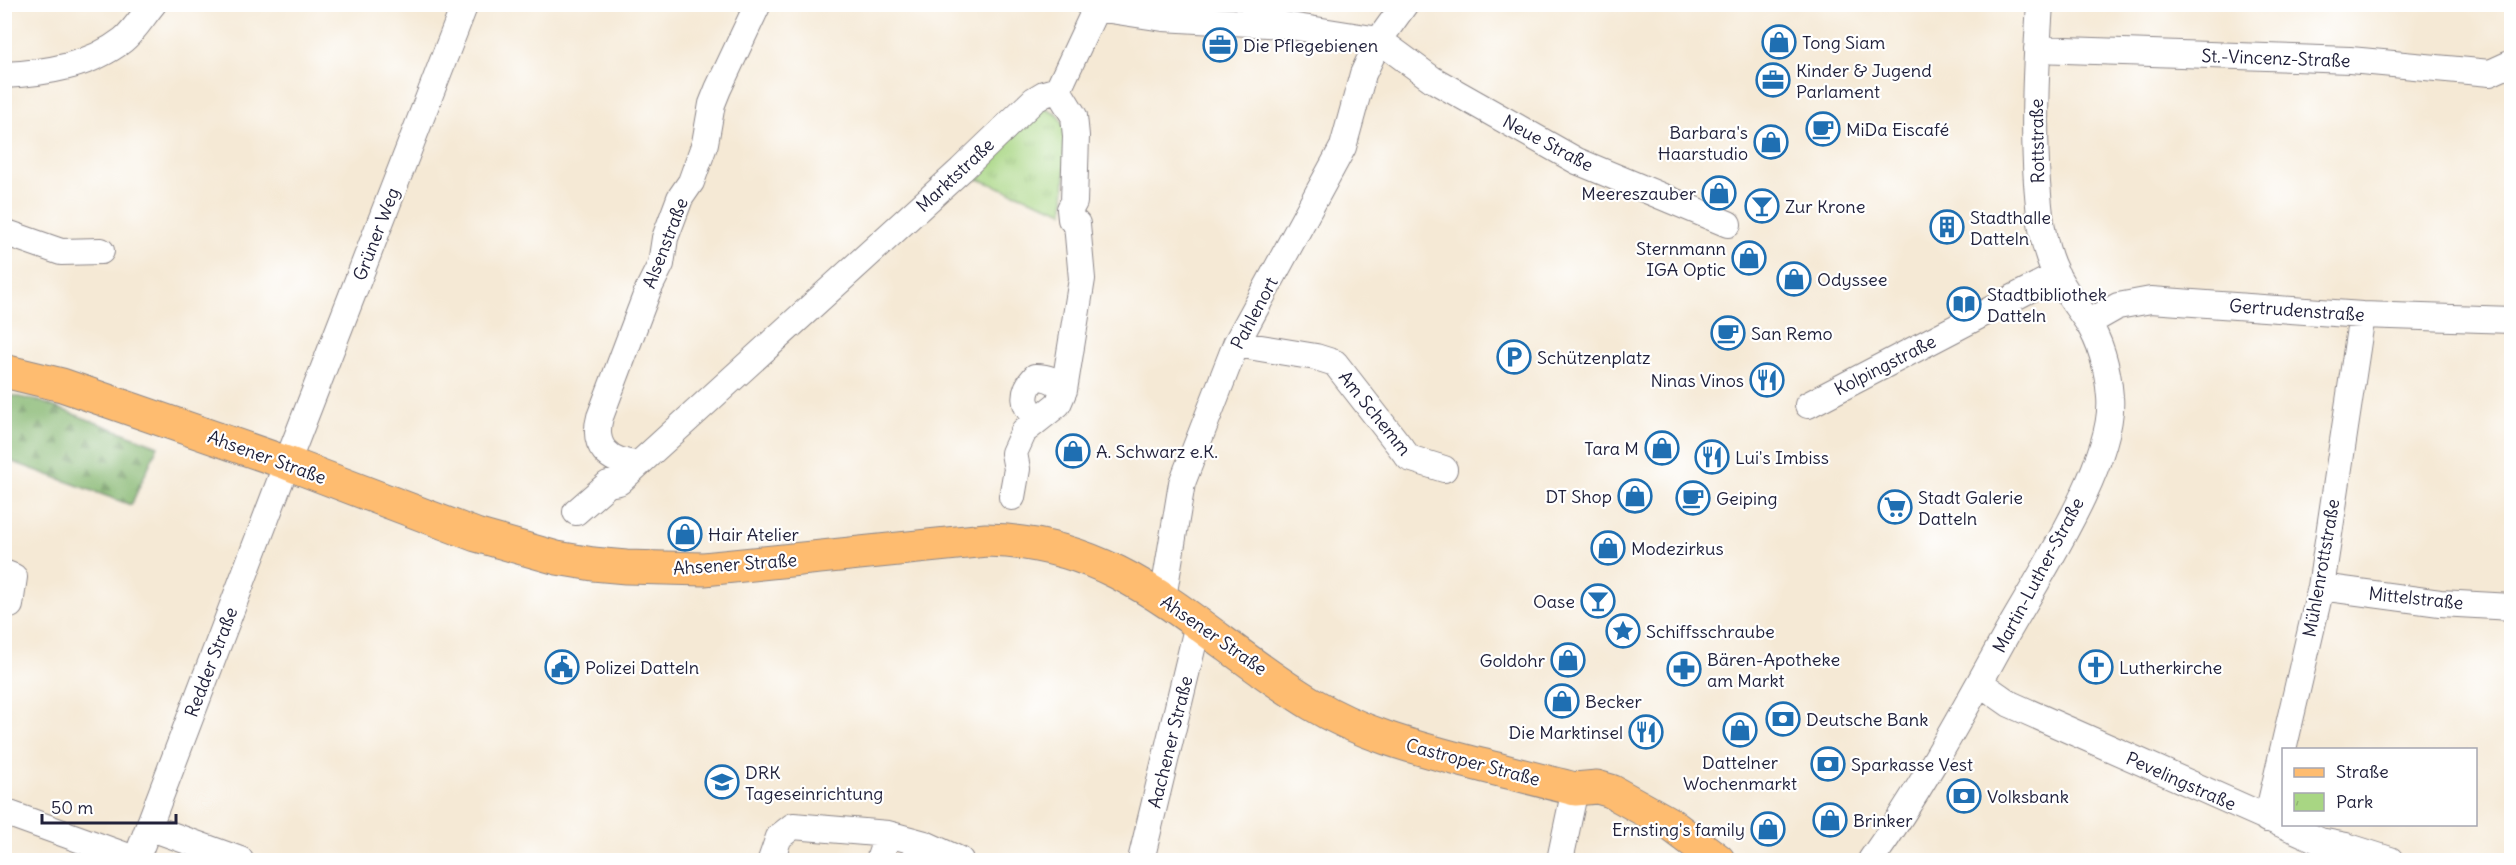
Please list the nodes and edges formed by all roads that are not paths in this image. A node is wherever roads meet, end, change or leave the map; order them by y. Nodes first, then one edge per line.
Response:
1 (153, 4) edge
2 (465, 4) edge
3 (758, 4) edge
4 (1405, 4) edge
5 (2040, 4) edge
6 (1095, 6) edge
7 (1379, 40) junction
8 (2037, 49) junction
9 (2511, 63) edge
10 (4, 75) edge
11 (1058, 90) junction
12 (1728, 225) dead end
13 (4, 232) edge
14 (101, 251) dead end
15 (2057, 275) junction
16 (2362, 315) junction
17 (2511, 320) edge
18 (2088, 323) junction
19 (1236, 344) junction
20 (4, 371) edge
21 (1064, 390) junction
22 (1808, 405) dead end
23 (1039, 418) junction
24 (287, 463) junction
25 (637, 464) junction
26 (1444, 469) dead end
27 (1012, 497) dead end
28 (576, 512) dead end
29 (4, 573) edge
30 (2321, 587) junction
31 (1163, 598) junction
32 (10, 605) dead end
33 (2511, 607) edge
34 (1198, 624) junction
35 (1980, 682) junction
36 (1372, 734) joint
37 (2284, 748) edge
38 (2282, 755) edge
39 (1575, 789) junction
40 (4, 812) edge
41 (2267, 819) junction
42 (2282, 825) edge
43 (149, 826) junction
44 (2284, 826) edge
45 (888, 834) junction
46 (1563, 849) edge
47 (137, 860) edge
48 (240, 861) edge
49 (771, 861) edge
50 (879, 861) edge
51 (960, 861) edge
52 (1141, 861) edge
53 (1694, 861) edge
54 (1718, 861) edge
55 (1871, 861) edge
56 (2390, 861) edge

1 - 10 street
2 - 24 street, Grüner Weg
3 - 25 street, Alsenstraße
4 - 7 street, Pahlenort
5 - 8 street, Rottstraße
6 - 7 street
6 - 11 street
7 - 12 street, Neue Straße
7 - 19 street, Pahlenort
8 - 9 street, St.-Vincenz-Straße
8 - 15 street, Rottstraße
11 - 21 street
11 - 25 street, Marktstraße
13 - 14 street
15 - 18 street, Martin-Luther-Straße
15 - 22 street, Kolpingstraße
16 - 17 street, Gertrudenstraße
16 - 18 street, Gertrudenstraße
16 - 30 street, Mühlenrottstraße
18 - 35 street, Martin-Luther-Straße
19 - 26 street, Am Schemm
19 - 31 street, Pahlenort
20 - 24 main road, Ahsener Straße
21 - 23 street
21 - 23 street
23 - 27 street
24 - 31 main road, Ahsener Straße
24 - 43 street, Redder Straße
25 - 28 street, Marktstraße
29 - 32 street
30 - 33 street, Mittelstraße
30 - 37 street, Mühlenrottstraße
31 - 34 main road, Ahsener Straße
34 - 36 main road, Ahsener Straße
34 - 52 street, Aachener Straße
35 - 41 street, Pevelingstraße
35 - 55 street, Martin-Luther-Straße
36 - 39 main road, Castroper Straße
38 - 41 street, Mühlenrottstraße
39 - 46 street
39 - 53 main road, Castroper Straße
39 - 54 main road, Castroper Straße
40 - 47 street
41 - 42 street, Pevelingstraße
43 - 47 street, Redder Straße
43 - 48 street
44 - 56 street, Pevelingstraße
45 - 49 street
45 - 50 street
45 - 51 street

